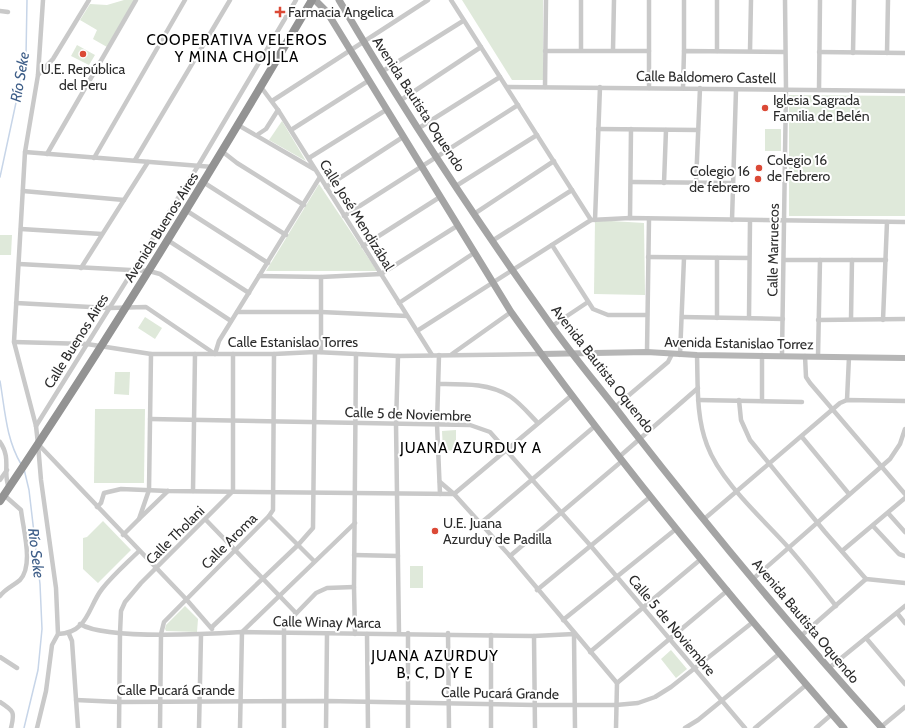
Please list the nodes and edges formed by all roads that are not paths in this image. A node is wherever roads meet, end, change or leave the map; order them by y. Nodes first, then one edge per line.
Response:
1 (43, 0) edge
2 (89, 0) edge
3 (136, 0) edge
4 (185, 0) edge
5 (230, 0) edge
6 (296, 0) edge
7 (312, 0) edge
8 (315, 0) edge
9 (339, 0) edge
10 (428, 0) edge
11 (451, 0) edge
12 (546, 0) edge
13 (581, 0) edge
14 (614, 0) edge
15 (649, 0) edge
16 (684, 0) edge
17 (717, 0) edge
18 (751, 0) edge
19 (785, 0) edge
20 (820, 0) edge
21 (854, 0) edge
22 (888, 0) edge
23 (0, 11) edge
24 (8, 12) dead end
25 (463, 20) junction
26 (363, 42) junction
27 (481, 47) junction
28 (350, 50) junction
29 (581, 50) junction
30 (613, 50) junction
31 (545, 51) junction
32 (649, 51) junction
33 (684, 51) junction
34 (717, 51) junction
35 (750, 51) junction
36 (785, 52) junction
37 (819, 52) junction
38 (853, 53) junction
39 (887, 53) junction
40 (905, 53) edge
41 (383, 71) junction
42 (38, 75) junction
43 (500, 77) junction
44 (368, 81) junction
45 (261, 87) junction
46 (507, 87) junction
47 (545, 87) junction
48 (600, 87) junction
49 (649, 88) junction
50 (684, 88) junction
51 (700, 88) junction
52 (786, 89) junction
53 (736, 90) junction
54 (819, 90) junction
55 (905, 91) edge
56 (401, 100) junction
57 (272, 101) junction
58 (518, 105) junction
59 (278, 110) junction
60 (386, 110) junction
61 (238, 125) junction
62 (419, 128) junction
63 (598, 129) junction
64 (631, 129) junction
65 (290, 130) junction
66 (666, 130) junction
67 (698, 130) junction
68 (257, 135) junction
69 (537, 135) junction
70 (403, 137) junction
71 (25, 152) junction
72 (222, 152) junction
73 (47, 154) junction
74 (437, 156) junction
75 (94, 158) junction
76 (309, 158) junction
77 (135, 160) junction
78 (554, 161) junction
79 (148, 162) junction
80 (198, 166) junction
81 (213, 166) junction
82 (421, 167) junction
83 (316, 170) junction
84 (320, 177) junction
85 (204, 182) junction
86 (632, 182) junction
87 (664, 182) junction
88 (696, 183) junction
89 (733, 183) junction
90 (456, 186) junction
91 (326, 187) junction
92 (572, 190) junction
93 (23, 191) junction
94 (440, 197) junction
95 (124, 200) junction
96 (304, 204) junction
97 (186, 211) junction
98 (474, 214) junction
99 (344, 216) junction
100 (630, 218) junction
101 (649, 219) junction
102 (593, 220) junction
103 (732, 220) junction
104 (750, 221) junction
105 (784, 222) junction
106 (887, 222) junction
107 (905, 222) edge
108 (457, 226) junction
109 (21, 229) junction
110 (102, 234) junction
111 (286, 235) junction
112 (168, 241) junction
113 (492, 241) junction
114 (552, 245) junction
115 (363, 246) junction
116 (474, 253) junction
117 (648, 257) junction
118 (684, 258) junction
119 (717, 258) junction
120 (749, 258) junction
121 (784, 260) junction
122 (820, 260) junction
123 (852, 260) junction
124 (886, 260) junction
125 (268, 263) junction
126 (19, 264) junction
127 (81, 268) junction
128 (132, 271) junction
129 (150, 271) junction
130 (513, 271) junction
131 (380, 274) junction
132 (259, 276) junction
133 (321, 277) junction
134 (493, 283) junction
135 (249, 293) junction
136 (588, 302) junction
137 (16, 303) junction
138 (399, 303) junction
139 (109, 308) junction
140 (126, 308) junction
141 (237, 312) junction
142 (321, 312) junction
143 (511, 312) junction
144 (646, 315) junction
145 (407, 316) junction
146 (682, 317) junction
147 (717, 318) junction
148 (749, 318) junction
149 (783, 319) junction
150 (851, 319) junction
151 (905, 319) edge
152 (818, 320) junction
153 (883, 320) junction
154 (231, 321) junction
155 (552, 326) junction
156 (417, 331) junction
157 (14, 342) junction
158 (87, 344) junction
159 (101, 348) junction
160 (318, 352) junction
161 (647, 352) junction
162 (151, 354) junction
163 (195, 354) junction
164 (215, 354) junction
165 (234, 354) junction
166 (274, 354) junction
167 (356, 354) junction
168 (439, 354) junction
169 (541, 354) junction
170 (573, 354) junction
171 (672, 354) junction
172 (680, 354) junction
173 (432, 355) junction
174 (451, 355) junction
175 (697, 355) junction
176 (762, 355) junction
177 (398, 356) junction
178 (782, 356) junction
179 (805, 356) junction
180 (818, 356) junction
181 (849, 357) junction
182 (905, 358) edge
183 (439, 384) junction
184 (698, 388) junction
185 (572, 395) junction
186 (698, 400) junction
187 (739, 400) junction
188 (847, 400) junction
189 (762, 401) junction
190 (905, 401) edge
191 (802, 402) dead end
192 (615, 407) junction
193 (832, 410) junction
194 (150, 419) junction
195 (195, 419) junction
196 (234, 421) junction
197 (274, 422) junction
198 (315, 422) junction
199 (538, 423) junction
200 (396, 424) junction
201 (437, 424) junction
202 (355, 425) junction
203 (36, 426) junction
204 (595, 426) junction
205 (905, 429) edge
206 (802, 437) junction
207 (639, 438) junction
208 (0, 442) edge
209 (38, 444) junction
210 (506, 449) junction
211 (620, 459) junction
212 (770, 464) junction
213 (881, 467) junction
214 (7, 470) junction
215 (0, 480) edge
216 (532, 480) junction
217 (440, 482) junction
218 (11, 485) junction
219 (149, 490) junction
220 (168, 491) junction
221 (193, 491) junction
222 (233, 491) junction
223 (738, 491) junction
224 (273, 492) junction
225 (355, 492) junction
226 (314, 493) junction
227 (398, 494) junction
228 (440, 494) junction
229 (454, 494) junction
230 (849, 494) junction
231 (905, 494) edge
232 (650, 497) junction
233 (2, 498) edge
234 (905, 498) edge
235 (96, 507) junction
236 (561, 512) junction
237 (888, 513) junction
238 (269, 516) junction
239 (139, 519) junction
240 (206, 520) junction
241 (703, 520) junction
242 (817, 522) junction
243 (355, 523) junction
244 (481, 524) junction
245 (872, 526) junction
246 (676, 529) junction
247 (905, 532) edge
248 (123, 535) junction
249 (298, 545) junction
250 (590, 545) junction
251 (788, 548) junction
252 (235, 550) junction
253 (139, 551) junction
254 (842, 551) junction
255 (354, 554) junction
256 (398, 556) junction
257 (510, 556) junction
258 (905, 556) edge
259 (701, 560) junction
260 (314, 561) junction
261 (156, 569) junction
262 (617, 576) junction
263 (263, 578) junction
264 (753, 579) junction
265 (866, 579) junction
266 (905, 583) edge
267 (354, 588) junction
268 (537, 590) junction
269 (728, 590) junction
270 (280, 595) junction
271 (0, 596) edge
272 (186, 599) junction
273 (836, 606) junction
274 (905, 606) edge
275 (643, 608) junction
276 (296, 612) junction
277 (897, 613) junction
278 (563, 620) junction
279 (753, 622) junction
280 (905, 623) edge
281 (80, 624) junction
282 (212, 627) junction
283 (242, 632) junction
284 (283, 632) junction
285 (120, 633) junction
286 (399, 633) junction
287 (408, 633) junction
288 (448, 633) junction
289 (58, 634) junction
290 (69, 634) junction
291 (161, 634) junction
292 (201, 634) junction
293 (212, 634) junction
294 (327, 634) junction
295 (355, 634) junction
296 (367, 634) junction
297 (490, 634) junction
298 (574, 634) junction
299 (802, 635) junction
300 (534, 636) junction
301 (670, 638) junction
302 (866, 638) junction
303 (590, 652) junction
304 (779, 654) junction
305 (0, 657) edge
306 (17, 668) dead end
307 (829, 668) junction
308 (695, 669) junction
309 (617, 683) junction
310 (905, 684) edge
311 (806, 685) junction
312 (76, 700) junction
313 (160, 701) junction
314 (200, 701) junction
315 (241, 701) junction
316 (285, 701) junction
317 (327, 701) junction
318 (722, 701) junction
319 (0, 702) edge
320 (119, 702) junction
321 (408, 702) junction
322 (368, 703) junction
323 (448, 703) junction
324 (491, 704) junction
325 (574, 704) junction
326 (535, 705) junction
327 (616, 705) junction
328 (905, 707) edge
329 (832, 714) junction
330 (11, 728) edge
331 (38, 728) edge
332 (78, 728) edge
333 (119, 728) edge
334 (160, 728) edge
335 (199, 728) edge
336 (240, 728) edge
337 (284, 728) edge
338 (326, 728) edge
339 (368, 728) edge
340 (408, 728) edge
341 (449, 728) edge
342 (491, 728) edge
343 (535, 728) edge
344 (575, 728) edge
345 (616, 728) edge
346 (685, 728) edge
347 (745, 728) edge
348 (755, 728) edge
349 (816, 728) edge
350 (844, 728) edge
351 (882, 728) edge

1 - 42 street
2 - 42 street
3 - 73 street
4 - 75 street
5 - 77 street
6 - 80 street, Calle Buenos Aires
7 - 45 highway, Avenida Buenos Aires
8 - 28 main road, Avenida Bautista Oquendo
9 - 26 main road, Avenida Bautista Oquendo
10 - 26 street
11 - 25 street
12 - 31 street
13 - 29 street
14 - 30 street
15 - 32 street
16 - 33 street
17 - 34 street
18 - 35 street
19 - 36 street, Calle Marruecos
20 - 37 street
21 - 38 street
22 - 39 street
23 - 24 street
25 - 27 street
25 - 41 street
26 - 28 street
26 - 41 main road, Avenida Bautista Oquendo
27 - 43 street
27 - 56 street
28 - 44 main road, Avenida Bautista Oquendo
28 - 57 street
29 - 30 street
29 - 31 street
30 - 32 street
31 - 47 street
32 - 49 street
33 - 34 street
33 - 50 street
34 - 35 street
35 - 36 street
36 - 52 street, Calle Marruecos
37 - 38 street
37 - 54 street
38 - 39 street
39 - 40 street
41 - 56 main road, Avenida Bautista Oquendo
42 - 71 street
43 - 46 street
43 - 62 street
44 - 60 main road, Avenida Bautista Oquendo
44 - 65 street
45 - 57 street, Calle José Mendizábal
45 - 61 highway, Avenida Buenos Aires
46 - 47 street, Calle Baldomero Castell
46 - 58 street
47 - 48 street, Calle Baldomero Castell
48 - 49 street, Calle Baldomero Castell
48 - 63 street
49 - 50 street, Calle Baldomero Castell
50 - 51 street, Calle Baldomero Castell
51 - 53 street, Calle Baldomero Castell
51 - 67 street
52 - 53 street, Calle Baldomero Castell
52 - 54 street, Calle Baldomero Castell
52 - 105 street, Calle Marruecos
53 - 89 street
54 - 55 street, Calle Baldomero Castell
56 - 62 main road, Avenida Bautista Oquendo
57 - 59 street, Calle José Mendizábal
58 - 69 street
58 - 74 street
59 - 65 street, Calle José Mendizábal
59 - 68 street
60 - 70 main road, Avenida Bautista Oquendo
60 - 76 street
61 - 68 street
61 - 72 highway, Avenida Buenos Aires
62 - 74 main road, Avenida Bautista Oquendo
63 - 64 street
63 - 102 street
64 - 66 street
64 - 86 street
65 - 76 street, Calle José Mendizábal
66 - 67 street
66 - 87 street
67 - 88 street
68 - 83 street
69 - 78 street
69 - 90 street
70 - 82 main road, Avenida Bautista Oquendo
70 - 91 street
71 - 73 street
71 - 93 street
72 - 81 highway, Avenida Buenos Aires
72 - 96 street
73 - 75 street
74 - 82 street
74 - 90 main road, Avenida Bautista Oquendo
75 - 77 street
76 - 83 street, Calle José Mendizábal
77 - 79 street
78 - 92 street
78 - 98 street
79 - 80 street
79 - 95 street
80 - 81 street
80 - 128 street, Calle Buenos Aires
81 - 85 highway, Avenida Buenos Aires
82 - 94 main road, Avenida Bautista Oquendo
82 - 99 street
83 - 84 street, Calle José Mendizábal
84 - 91 street, Calle José Mendizábal
84 - 96 street
85 - 97 highway, Avenida Buenos Aires
85 - 111 street
86 - 87 street
86 - 100 street
87 - 88 street
88 - 89 street
89 - 103 street
90 - 98 main road, Avenida Bautista Oquendo
91 - 99 street, Calle José Mendizábal
92 - 102 street
92 - 113 street
93 - 95 street
93 - 109 street
94 - 108 main road, Avenida Bautista Oquendo
94 - 115 street
95 - 110 street
96 - 111 street
97 - 112 highway, Avenida Buenos Aires
97 - 125 street
98 - 113 main road, Avenida Bautista Oquendo
99 - 115 street, Calle José Mendizábal
100 - 101 street
100 - 102 street
101 - 103 street
101 - 117 street
102 - 114 street
103 - 104 street
104 - 105 street
104 - 120 street
105 - 106 street
105 - 121 street, Calle Marruecos
106 - 107 street
106 - 124 street
108 - 116 main road, Avenida Bautista Oquendo
108 - 131 street
109 - 110 street
109 - 126 street
110 - 127 street
111 - 125 street
112 - 129 highway, Avenida Buenos Aires
112 - 135 street
113 - 130 main road, Avenida Bautista Oquendo
114 - 130 street
114 - 136 street
115 - 131 street, Calle José Mendizábal
116 - 134 main road, Avenida Bautista Oquendo
116 - 138 street
117 - 118 street
117 - 144 street
118 - 119 street
118 - 146 street
119 - 120 street
119 - 147 street
120 - 148 street
121 - 122 street
121 - 149 street, Calle Marruecos
122 - 123 street
122 - 152 street
123 - 124 street
123 - 150 street
124 - 153 street
125 - 132 street
126 - 127 street
126 - 137 street
127 - 128 street
128 - 129 street
128 - 139 street, Calle Buenos Aires
129 - 140 highway, Avenida Buenos Aires
129 - 154 street
130 - 134 street
130 - 155 main road, Avenida Bautista Oquendo
131 - 133 street
131 - 138 street, Calle José Mendizábal
132 - 133 street
132 - 135 street
133 - 142 street
134 - 143 main road, Avenida Bautista Oquendo
134 - 156 street
135 - 141 street
136 - 144 street
136 - 155 street
137 - 139 street
137 - 157 street
138 - 145 street, Calle José Mendizábal
139 - 140 street
139 - 158 street, Calle Buenos Aires
140 - 159 highway, Avenida Buenos Aires
140 - 164 street
141 - 142 street
141 - 154 street
142 - 145 street
142 - 160 street
143 - 169 main road, Avenida Bautista Oquendo
143 - 174 street
144 - 161 street
145 - 156 street, Calle José Mendizábal
146 - 147 street
146 - 172 street
147 - 148 street
148 - 149 street
149 - 178 street, Calle Marruecos
150 - 152 street
150 - 153 street
151 - 153 street
152 - 180 street
154 - 164 street
155 - 170 main road, Avenida Bautista Oquendo
156 - 173 street, Calle José Mendizábal
157 - 158 street, Calle Estanislao Torres
157 - 203 street
158 - 159 street, Calle Estanislao Torres
158 - 203 street, Calle Buenos Aires
159 - 162 street, Calle Estanislao Torres
159 - 209 highway, Avenida Buenos Aires
160 - 166 street, Calle Estanislao Torres
160 - 167 street, Calle Estanislao Torres
160 - 198 street
161 - 170 street, Avenida Estanislao Torrez
161 - 171 street, Avenida Estanislao Torrez
162 - 163 street, Calle Estanislao Torres
162 - 194 street
163 - 164 street, Calle Estanislao Torres
163 - 195 street
164 - 165 street, Calle Estanislao Torres
165 - 166 street, Calle Estanislao Torres
165 - 196 street
166 - 197 street, Calle Aroma
167 - 177 street, Calle Estanislao Torres
167 - 202 street
168 - 173 street, Calle Estanislao Torres
168 - 174 street, Calle Estanislao Torres
168 - 183 street
169 - 170 street, Calle Estanislao Torres
169 - 174 street, Calle Estanislao Torres
169 - 185 main road, Avenida Bautista Oquendo
170 - 192 main road, Avenida Bautista Oquendo
171 - 172 street, Avenida Estanislao Torrez
171 - 192 street
172 - 175 street, Avenida Estanislao Torrez
173 - 177 street, Calle Estanislao Torres
175 - 176 street, Avenida Estanislao Torrez
175 - 184 street
176 - 178 street, Avenida Estanislao Torrez
176 - 189 street
177 - 200 street
178 - 179 street, Avenida Estanislao Torrez
179 - 180 street, Avenida Estanislao Torrez
179 - 193 street
180 - 181 street, Avenida Estanislao Torrez
181 - 182 street, Avenida Estanislao Torrez
181 - 188 street
183 - 199 street
183 - 201 street
184 - 186 street
184 - 207 street
185 - 199 street
185 - 204 main road, Avenida Bautista Oquendo
186 - 187 street
186 - 223 street
187 - 189 street
187 - 212 street
188 - 190 street
188 - 193 street
189 - 191 street
192 - 207 main road, Avenida Bautista Oquendo
193 - 206 street
193 - 213 street
194 - 195 street, Calle 5 de Noviembre
194 - 219 street
195 - 196 street, Calle 5 de Noviembre
195 - 221 street
196 - 197 street, Calle 5 de Noviembre
196 - 222 street
197 - 198 street, Calle 5 de Noviembre
197 - 224 street, Calle Aroma
198 - 202 street, Calle 5 de Noviembre
198 - 226 street
199 - 210 street
200 - 201 street, Calle 5 de Noviembre
200 - 202 street, Calle 5 de Noviembre
200 - 227 street
201 - 210 street, Calle 5 de Noviembre
201 - 217 street
202 - 225 street
203 - 209 street
204 - 211 main road, Avenida Bautista Oquendo
204 - 216 street
205 - 213 street
206 - 212 street
206 - 230 street
207 - 211 street
207 - 241 main road, Avenida Bautista Oquendo
208 - 214 street
209 - 218 highway, Avenida Buenos Aires
209 - 235 street
209 - 289 street
210 - 216 street, Calle 5 de Noviembre
210 - 229 street
211 - 232 main road, Avenida Bautista Oquendo
211 - 236 street
212 - 223 street
212 - 242 street
213 - 230 street
213 - 231 street
214 - 215 street
214 - 218 street
216 - 236 street, Calle 5 de Noviembre
216 - 244 street
217 - 228 street
217 - 229 street
218 - 233 highway
219 - 220 street
219 - 235 street
219 - 239 street
220 - 221 street
220 - 239 street
221 - 222 street
222 - 224 street
222 - 240 street, Calle Tholani
223 - 241 street
223 - 251 street
224 - 226 street
224 - 238 street, Calle Aroma
225 - 226 street
225 - 227 street
225 - 243 street
226 - 249 street
227 - 228 street
227 - 256 street
228 - 229 street
229 - 244 street
230 - 242 street
232 - 246 main road, Avenida Bautista Oquendo
232 - 250 street
233 - 271 street
234 - 237 street
235 - 248 street
236 - 250 street, Calle 5 de Noviembre
236 - 257 street
237 - 245 street
237 - 247 street
238 - 249 street
238 - 252 street, Calle Aroma
239 - 248 street
240 - 252 street
240 - 261 street, Calle Tholani
241 - 264 main road, Avenida Bautista Oquendo
242 - 251 street
242 - 254 street
243 - 255 street
243 - 260 street
244 - 257 street
245 - 254 street
245 - 258 street
246 - 259 main road, Avenida Bautista Oquendo
246 - 262 street
248 - 253 street
249 - 260 street
249 - 263 street
250 - 262 street, Calle 5 de Noviembre
250 - 268 street
251 - 264 street
251 - 273 street
252 - 263 street
252 - 272 street, Calle Aroma
253 - 261 street
253 - 281 street
254 - 265 street
255 - 256 street
255 - 267 street
256 - 286 street
257 - 268 street
259 - 269 main road, Avenida Bautista Oquendo
259 - 275 street
260 - 270 street
261 - 272 street
261 - 285 street, Calle Tholani
262 - 275 street, Calle 5 de Noviembre
262 - 278 street
263 - 270 street
263 - 282 street
264 - 299 main road, Avenida Bautista Oquendo
265 - 266 street
265 - 273 street
267 - 276 street
267 - 295 street
268 - 278 street
269 - 279 main road, Avenida Bautista Oquendo
269 - 301 street
270 - 276 street
270 - 283 street
272 - 282 street
272 - 291 street, Calle Aroma
273 - 299 street
274 - 277 street
275 - 301 street, Calle 5 de Noviembre
275 - 303 street
276 - 284 street
277 - 280 street
277 - 302 street
278 - 298 street
279 - 304 main road, Avenida Bautista Oquendo
279 - 308 street, Calle Pucará Grande
281 - 285 street, Calle Winay Marca
281 - 290 street
282 - 293 street
283 - 284 street, Calle Winay Marca
283 - 293 street, Calle Winay Marca
283 - 315 street
284 - 294 street, Calle Winay Marca
284 - 316 street
285 - 291 street, Calle Winay Marca
285 - 320 street, Calle Tholani
286 - 287 street, Calle Winay Marca
286 - 296 street, Calle Winay Marca
287 - 288 street, Calle Winay Marca
287 - 321 street
288 - 297 street, Calle Winay Marca
288 - 323 street
289 - 290 street
289 - 331 street
290 - 312 street
291 - 292 street, Calle Winay Marca
291 - 313 street, Calle Aroma
292 - 293 street, Calle Winay Marca
292 - 314 street
294 - 295 street, Calle Winay Marca
294 - 317 street
295 - 296 street, Calle Winay Marca
296 - 322 street
297 - 300 street, Calle Winay Marca
297 - 324 street
298 - 300 street, Calle Winay Marca
298 - 303 street
298 - 325 street
299 - 307 main road, Avenida Bautista Oquendo
300 - 326 street
301 - 308 street, Calle 5 de Noviembre
301 - 309 street
302 - 307 street
302 - 310 street
303 - 309 street
304 - 311 main road, Avenida Bautista Oquendo
304 - 318 street
305 - 306 street
307 - 351 main road, Avenida Bautista Oquendo
308 - 318 street, Calle 5 de Noviembre
308 - 327 street, Calle Pucará Grande
309 - 327 street
311 - 329 main road, Avenida Bautista Oquendo
311 - 348 street
312 - 320 street, Calle Pucará Grande
312 - 332 street
313 - 314 street, Calle Pucará Grande
313 - 320 street, Calle Pucará Grande
313 - 334 street, Calle Aroma
314 - 315 street, Calle Pucará Grande
314 - 335 street
315 - 316 street, Calle Pucará Grande
315 - 336 street
316 - 317 street, Calle Pucará Grande
316 - 337 street
317 - 322 street, Calle Pucará Grande
317 - 338 street
318 - 346 street
318 - 347 street, Calle 5 de Noviembre
319 - 330 street
320 - 333 street, Calle Tholani
321 - 322 street, Calle Pucará Grande
321 - 323 street, Calle Pucará Grande
321 - 340 street
322 - 339 street
323 - 324 street, Calle Pucará Grande
323 - 341 street
324 - 326 street, Calle Pucará Grande
324 - 342 street
325 - 326 street, Calle Pucará Grande
325 - 327 street, Calle Pucará Grande
325 - 344 street
326 - 343 street
327 - 345 street
328 - 351 street
329 - 349 street
329 - 350 main road, Avenida Bautista Oquendo

